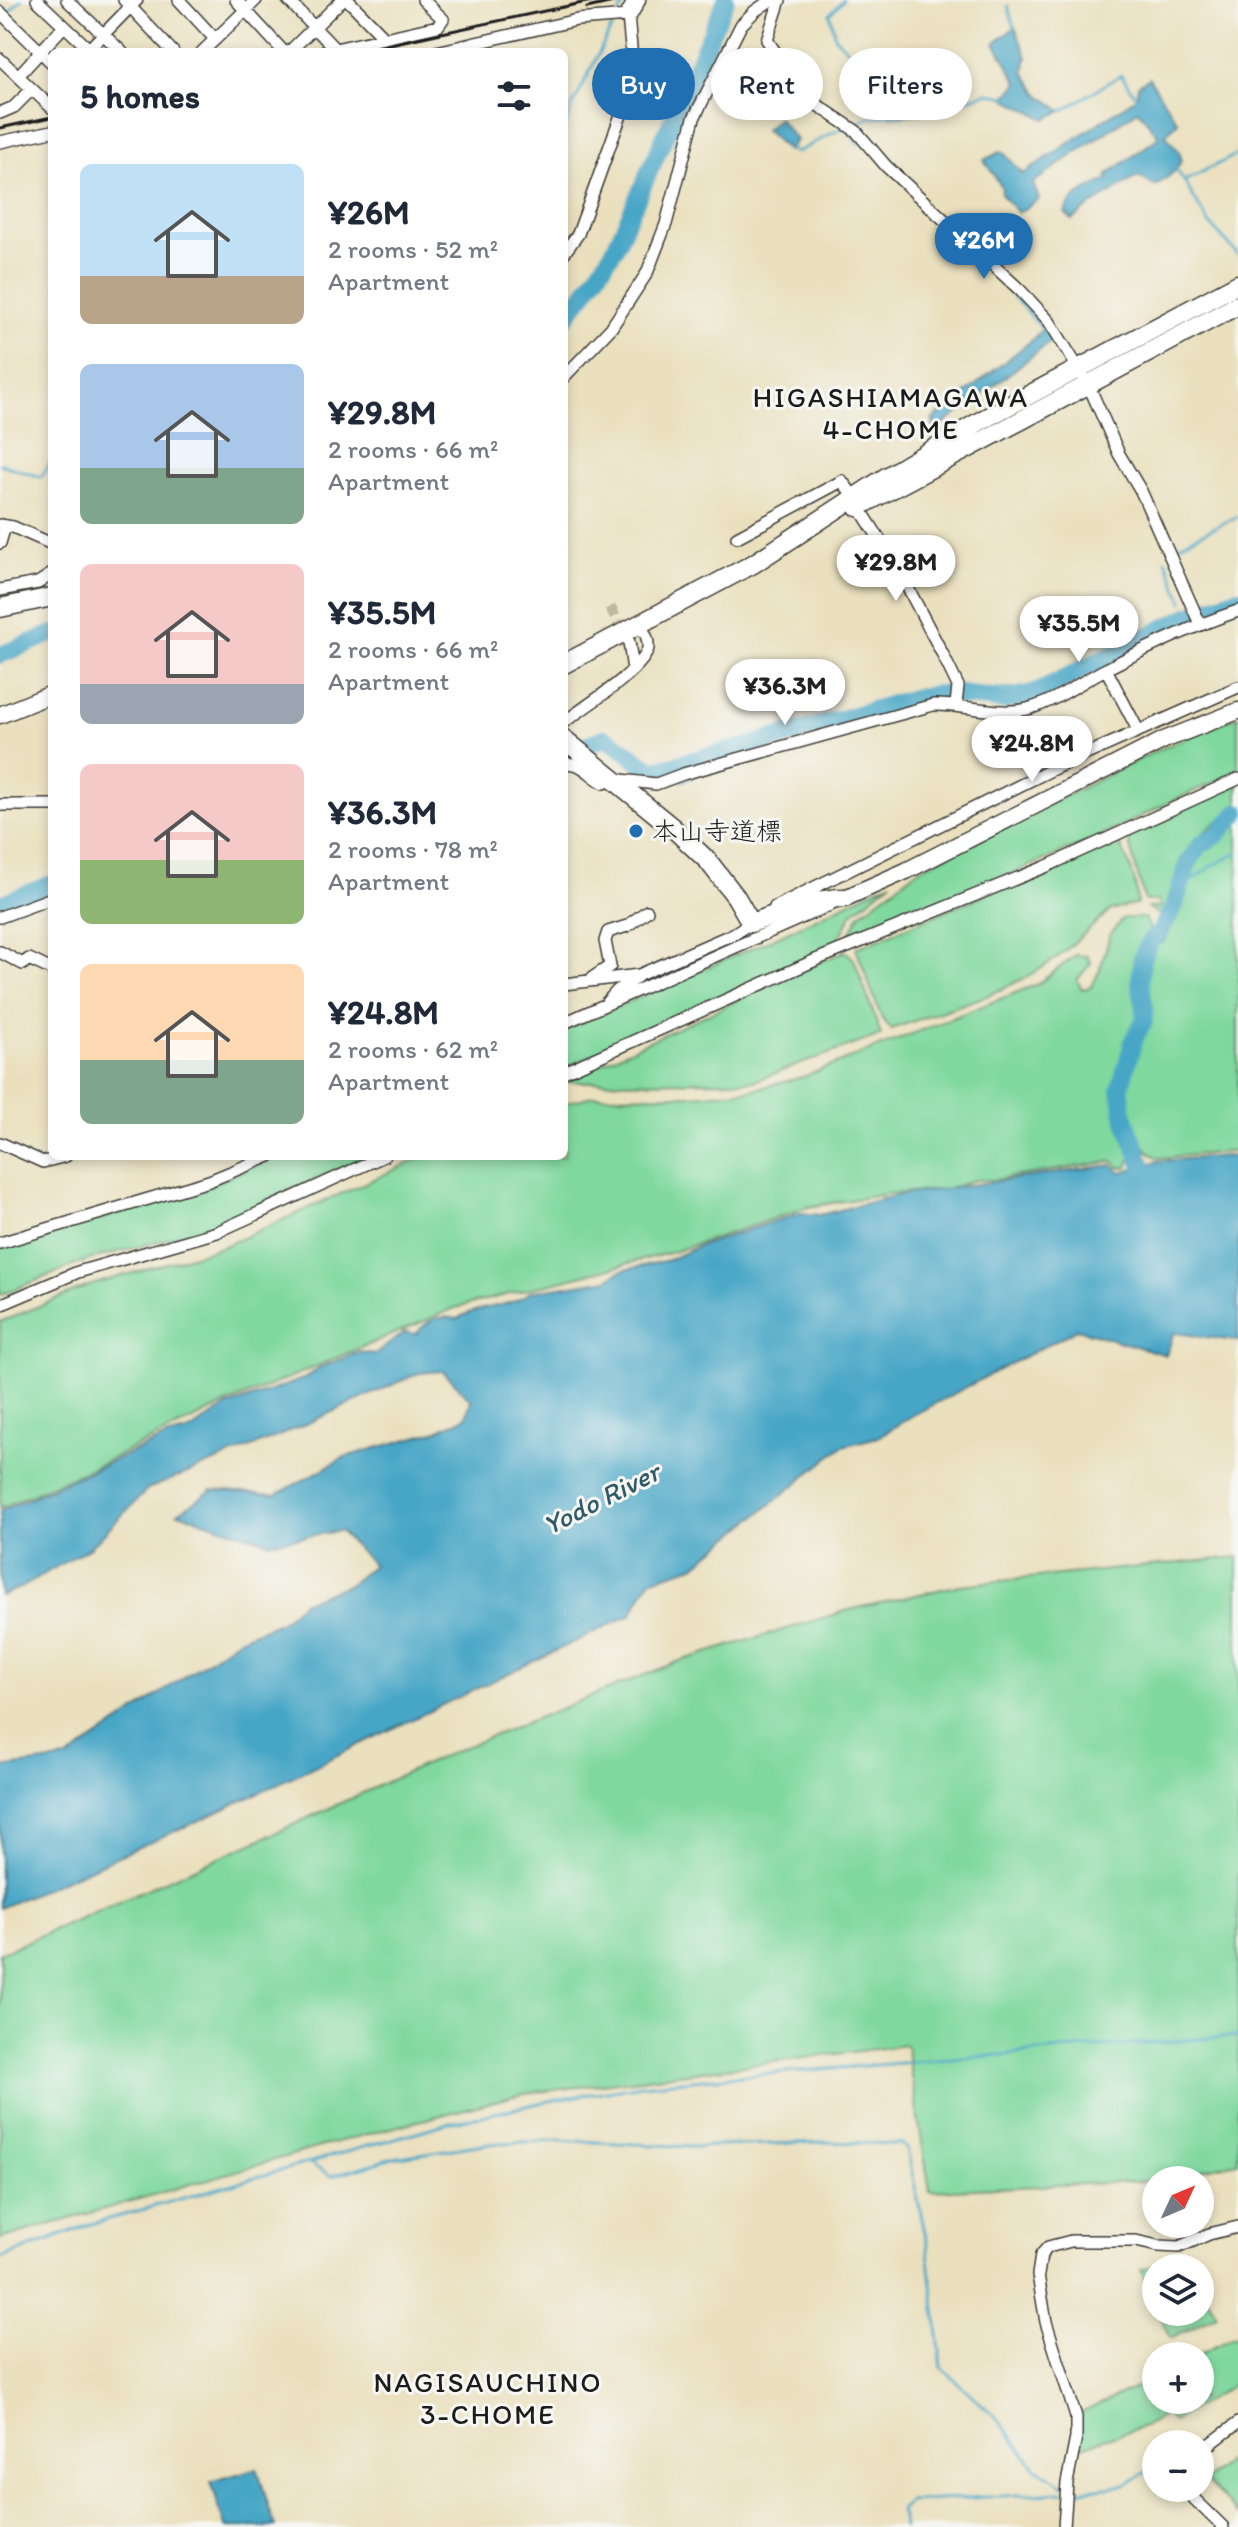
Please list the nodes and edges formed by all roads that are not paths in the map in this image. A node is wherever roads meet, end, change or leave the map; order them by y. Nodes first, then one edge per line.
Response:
1 (37, 0) edge
2 (67, 0) edge
3 (179, 0) edge
4 (236, 0) edge
5 (256, 0) edge
6 (288, 0) edge
7 (345, 0) edge
8 (423, 0) edge
9 (637, 0) edge
10 (771, 0) edge
11 (780, 0) edge
12 (130, 2) edge
13 (245, 10) junction
14 (0, 12) edge
15 (628, 16) junction
16 (64, 26) junction
17 (314, 27) junction
18 (104, 33) junction
19 (385, 38) junction
20 (215, 39) junction
21 (88, 48) edge
22 (92, 48) edge
23 (118, 48) edge
24 (170, 48) edge
25 (206, 48) edge
26 (282, 48) edge
27 (290, 48) edge
28 (334, 48) edge
29 (340, 48) edge
30 (454, 48) edge
31 (40, 51) junction
32 (0, 59) edge
33 (48, 59) edge
34 (18, 76) junction
35 (31, 90) junction
36 (48, 105) edge
37 (0, 113) edge
38 (48, 132) edge
39 (0, 142) edge
40 (568, 248) edge
41 (1238, 284) edge
42 (1238, 305) edge
43 (568, 373) edge
44 (1084, 376) junction
45 (857, 502) junction
46 (3, 526) edge
47 (737, 537) dead end
48 (48, 542) edge
49 (0, 543) edge
50 (48, 577) edge
51 (1, 588) edge
52 (48, 599) edge
53 (48, 599) edge
54 (0, 608) edge
55 (1238, 611) edge
56 (0, 617) edge
57 (1200, 624) junction
58 (639, 625) junction
59 (629, 642) tunnel mouth
60 (568, 662) edge
61 (1106, 669) junction
62 (633, 670) junction
63 (1238, 687) edge
64 (48, 696) edge
65 (956, 705) junction
66 (1238, 711) edge
67 (0, 715) edge
68 (568, 719) edge
69 (1138, 730) junction
70 (568, 742) edge
71 (568, 764) edge
72 (613, 779) junction
73 (1238, 779) edge
74 (0, 805) edge
75 (48, 805) edge
76 (845, 898) junction
77 (48, 899) edge
78 (647, 911) dead end
79 (0, 917) edge
80 (751, 923) junction
81 (0, 952) edge
82 (48, 968) edge
83 (639, 975) junction
84 (588, 981) junction
85 (568, 984) edge
86 (604, 1005) junction
87 (568, 1021) edge
88 (568, 1070) edge
89 (0, 1143) edge
90 (51, 1160) edge
91 (260, 1160) edge
92 (375, 1160) edge
93 (0, 1243) edge
94 (0, 1305) edge
95 (1238, 2227) edge
96 (1238, 2423) edge
97 (1214, 2441) edge
98 (1197, 2502) edge
99 (1064, 2527) edge
100 (1223, 2527) edge

1 - 16 street
2 - 18 street
3 - 20 street
4 - 13 street
5 - 13 street
6 - 17 street
7 - 17 street
7 - 19 street
8 - 19 street
9 - 15 main road
10 - 43 street
11 - 44 street
12 - 18 street
12 - 24 street
13 - 20 street
13 - 26 street
14 - 31 street
15 - 30 street
15 - 40 street
16 - 21 street
16 - 31 street
17 - 27 street
17 - 28 street
18 - 22 street
18 - 23 street
19 - 29 street
20 - 25 street
31 - 33 street
31 - 34 street
32 - 34 street
34 - 35 street
35 - 36 street
35 - 37 street
38 - 39 street
41 - 44 main road
42 - 44 main road
44 - 45 main road
44 - 57 street
45 - 47 street
45 - 58 main road
45 - 65 street
46 - 48 street
46 - 49 street
50 - 51 street
52 - 54 main road
53 - 56 street
55 - 57 street
57 - 61 street
58 - 60 main road
58 - 62 street
59 - 62 street
61 - 65 street
61 - 69 street
62 - 68 street
63 - 69 street
64 - 67 main road
65 - 72 street
66 - 76 main road
69 - 80 street
70 - 72 main road
71 - 72 street
72 - 80 main road
73 - 88 street
74 - 75 street
76 - 80 main road
76 - 86 street
77 - 79 street
78 - 84 street
80 - 83 street
81 - 82 street
83 - 84 street
83 - 86 street
84 - 85 street
86 - 87 street
89 - 90 street
91 - 93 street
92 - 94 street
95 - 99 street
96 - 97 street
98 - 100 street

